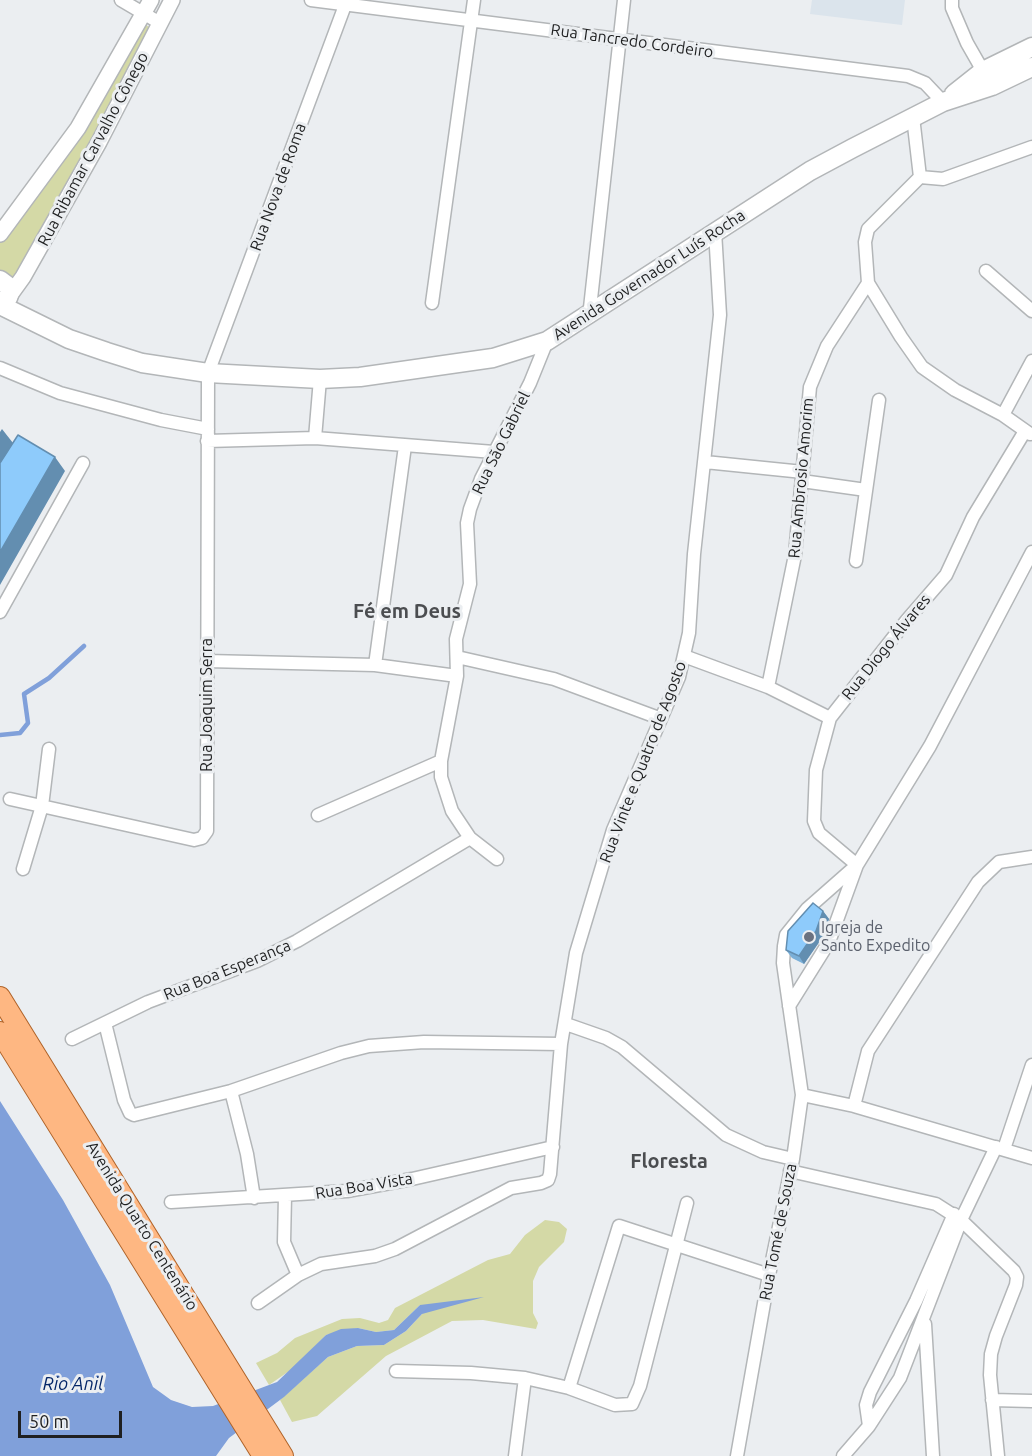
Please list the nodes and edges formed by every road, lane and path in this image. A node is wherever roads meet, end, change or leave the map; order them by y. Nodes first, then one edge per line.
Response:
1 (122, 0) edge
2 (172, 0) edge
3 (311, 0) edge
4 (474, 0) edge
5 (624, 0) edge
6 (952, 0) edge
7 (346, 2) edge
8 (147, 7) edge
9 (471, 18) junction
10 (160, 23) junction
11 (620, 40) junction
12 (1032, 47) edge
13 (1032, 67) edge
14 (983, 71) junction
15 (943, 102) junction
16 (913, 117) junction
17 (1032, 147) edge
18 (920, 177) junction
19 (716, 231) junction
20 (0, 234) edge
21 (986, 271) dead end
22 (868, 283) junction
23 (4, 296) edge
24 (432, 303) dead end
25 (1032, 311) edge
26 (589, 317) junction
27 (547, 341) junction
28 (1032, 361) edge
29 (0, 368) edge
30 (208, 373) junction
31 (320, 379) junction
32 (879, 400) dead end
33 (1003, 415) junction
34 (1029, 433) edge
35 (208, 435) junction
36 (315, 438) junction
37 (405, 446) junction
38 (494, 452) junction
39 (705, 462) junction
40 (83, 463) dead end
41 (802, 477) junction
42 (866, 490) junction
43 (1032, 552) edge
44 (856, 561) dead end
45 (0, 612) edge
46 (684, 656) junction
47 (457, 657) junction
48 (207, 661) junction
49 (375, 665) junction
50 (457, 675) junction
51 (768, 687) junction
52 (830, 717) junction
53 (659, 718) junction
54 (49, 749) dead end
55 (441, 761) junction
56 (10, 799) dead end
57 (42, 806) junction
58 (318, 815) dead end
59 (470, 838) junction
60 (1032, 858) edge
61 (496, 859) dead end
62 (857, 865) junction
63 (22, 869) dead end
64 (0, 997) edge
65 (789, 1006) junction
66 (105, 1023) junction
67 (566, 1024) junction
68 (0, 1032) edge
69 (72, 1039) dead end
70 (561, 1044) junction
71 (1032, 1065) edge
72 (231, 1091) junction
73 (802, 1095) junction
74 (854, 1106) junction
75 (553, 1147) junction
76 (1000, 1148) junction
77 (1032, 1158) edge
78 (792, 1165) junction
79 (285, 1196) junction
80 (254, 1198) junction
81 (171, 1202) dead end
82 (687, 1203) dead end
83 (958, 1217) junction
84 (677, 1244) junction
85 (298, 1275) junction
86 (769, 1275) junction
87 (258, 1303) dead end
88 (925, 1320) junction
89 (218, 1367) junction
90 (396, 1371) dead end
91 (525, 1378) junction
92 (569, 1388) junction
93 (992, 1400) junction
94 (1032, 1401) edge
95 (869, 1426) junction
96 (270, 1451) edge
97 (848, 1454) edge
98 (515, 1456) edge
99 (737, 1456) edge
100 (933, 1456) edge
101 (998, 1456) edge

1 - 8 street
2 - 10 street, Rua Ribamar Carvalho Cônego
3 - 7 street, Rua Tancredo Cordeiro
4 - 9 street
5 - 11 street
6 - 14 street
7 - 9 street, Rua Tancredo Cordeiro
7 - 30 street, Rua Nova de Roma
8 - 10 street
8 - 20 street, Rua Ribamar Carvalho Cônego
9 - 11 street, Rua Tancredo Cordeiro
9 - 24 street
10 - 23 street, Rua Ribamar Carvalho Cônego
11 - 15 street, Rua Tancredo Cordeiro
11 - 26 street
12 - 14 main road, Avenida Governador Luís Rocha
13 - 15 main road, Avenida Governador Luís Rocha
14 - 15 main road, Avenida Governador Luís Rocha
15 - 16 main road, Avenida Governador Luís Rocha
16 - 18 street
16 - 19 main road, Avenida Governador Luís Rocha
17 - 18 street
18 - 22 street
19 - 26 main road, Avenida Governador Luís Rocha
19 - 39 street, Rua Vinte e Quatro de Agosto
21 - 25 street
22 - 33 street
22 - 41 street, Rua Ambrosio Amorim
23 - 30 main road, Avenida Governador Luís Rocha
26 - 27 main road, Avenida Governador Luís Rocha
27 - 31 main road, Avenida Governador Luís Rocha
27 - 38 street, Rua São Gabriel
28 - 33 street
29 - 35 street
30 - 31 main road, Avenida Governador Luís Rocha
30 - 35 street, Rua Joaquim Serra
31 - 36 street
32 - 42 street
33 - 34 street
34 - 52 street, Rua Diogo Álvares
35 - 36 street
35 - 48 street, Rua Joaquim Serra
36 - 37 street
37 - 38 street
37 - 49 street
38 - 47 street, Rua São Gabriel
39 - 41 street
39 - 46 street, Rua Vinte e Quatro de Agosto
40 - 45 street
41 - 42 street
41 - 51 street, Rua Ambrosio Amorim
42 - 44 street
43 - 62 street, Rua Tomé de Souza
46 - 51 street
46 - 53 street, Rua Vinte e Quatro de Agosto
47 - 50 street, Rua São Gabriel
47 - 53 street
48 - 49 street
48 - 57 street, Rua Joaquim Serra
49 - 50 street
50 - 55 street, Rua São Gabriel
51 - 52 street
52 - 62 street, Rua Diogo Álvares
53 - 67 street, Rua Vinte e Quatro de Agosto
54 - 57 street
55 - 58 street
55 - 59 street, Rua São Gabriel
56 - 57 street, Rua Joaquim Serra
57 - 63 street
59 - 61 street, Rua São Gabriel
59 - 66 street, Rua Boa Esperança
60 - 74 street
62 - 65 street, Rua Tomé de Souza
62 - 65 street, Rua Tomé de Souza
64 - 89 main road, Avenida Quarto Centenário
65 - 73 street, Rua Tomé de Souza
66 - 69 street, Rua Boa Esperança
66 - 72 street
67 - 70 street, Rua Vinte e Quatro de Agosto
67 - 78 street
68 - 89 main road, Avenida Quarto Centenário
70 - 72 street
70 - 75 street, Rua Vinte e Quatro de Agosto
71 - 76 street
72 - 80 street
73 - 74 street
73 - 78 street, Rua Tomé de Souza
74 - 76 street
75 - 79 street, Rua Boa Vista
75 - 85 street, Rua Vinte e Quatro de Agosto
76 - 77 street
76 - 83 street
78 - 83 street
78 - 86 street, Rua Tomé de Souza
79 - 80 street, Rua Boa Vista
79 - 85 street
80 - 81 street, Rua Boa Vista
82 - 84 street
83 - 88 street
83 - 93 street
83 - 95 street
84 - 86 street
84 - 92 street
84 - 92 street
85 - 87 street
86 - 99 street, Rua Tomé de Souza
88 - 95 street
88 - 100 street
89 - 96 main road, Avenida Quarto Centenário
90 - 91 street
91 - 92 street
91 - 98 street
93 - 94 street
93 - 101 street
95 - 97 street

